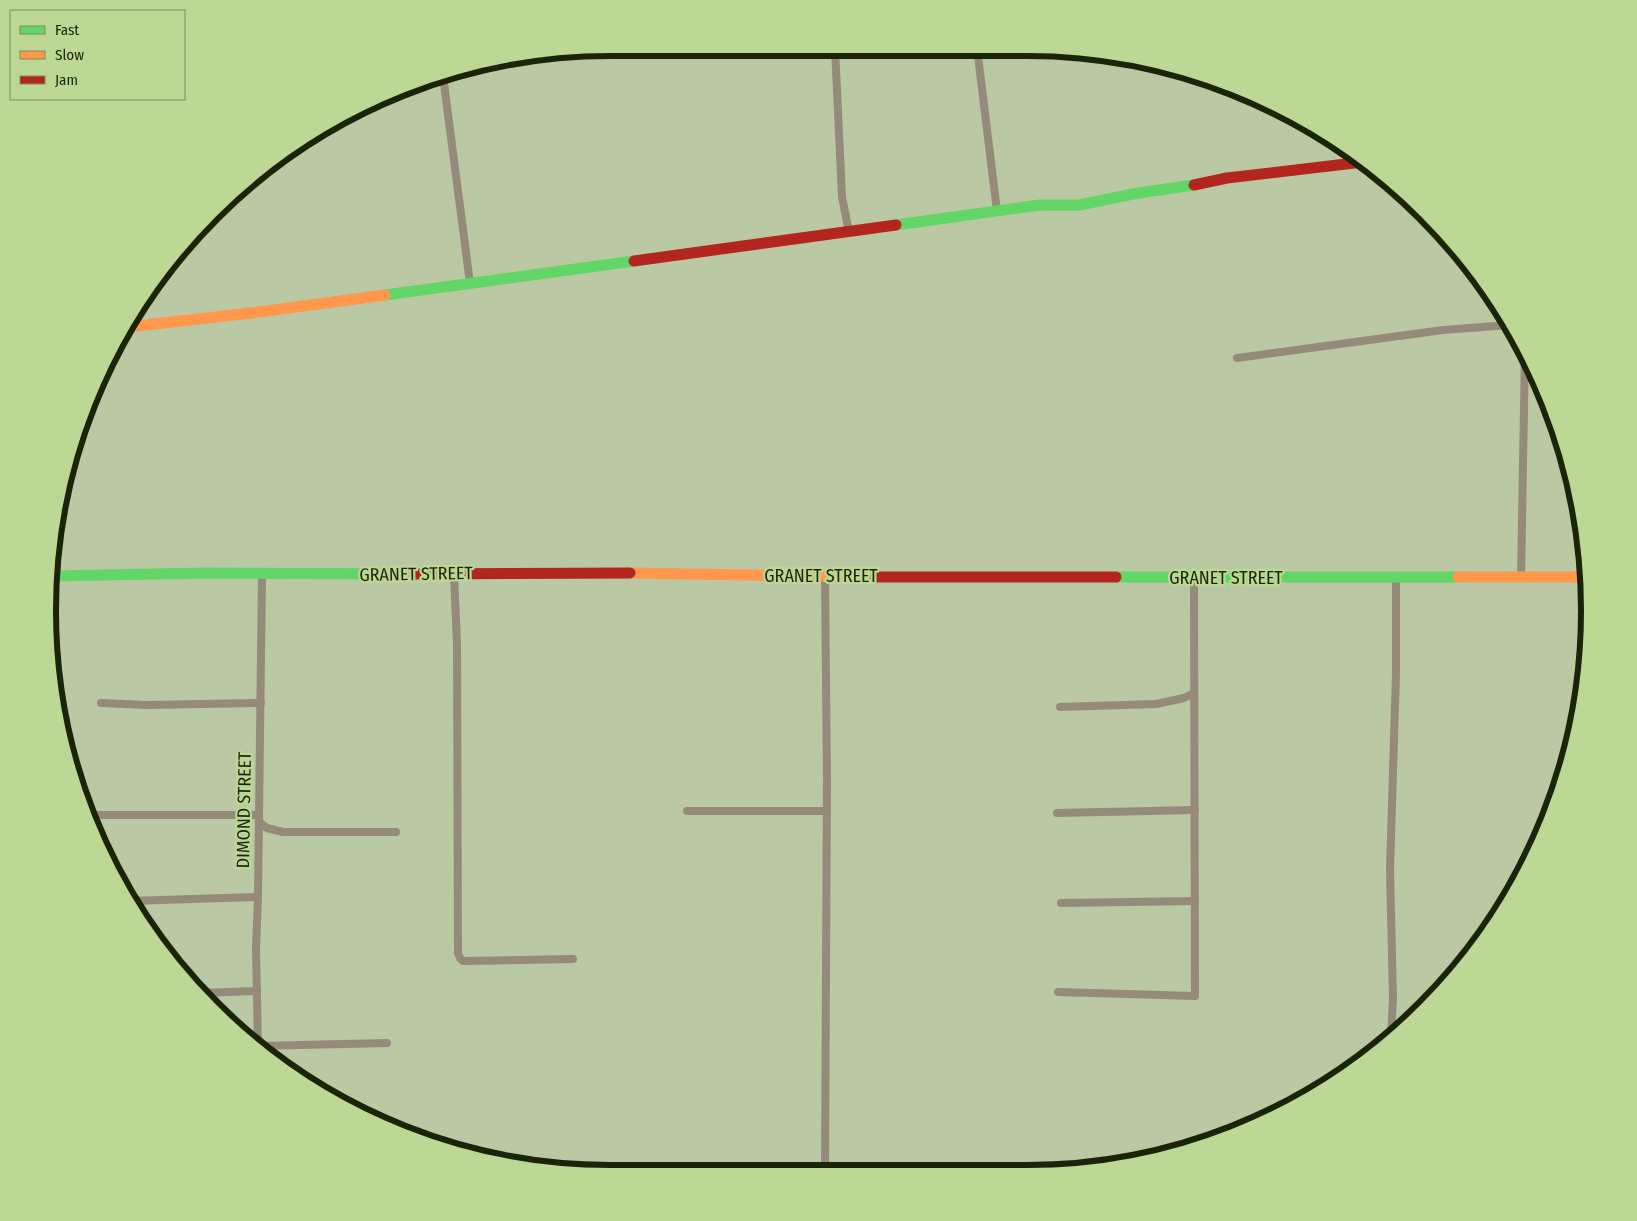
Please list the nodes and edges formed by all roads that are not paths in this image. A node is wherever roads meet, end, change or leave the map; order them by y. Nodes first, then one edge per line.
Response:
1 (835, 56) edge
2 (978, 56) edge
3 (444, 82) edge
4 (1353, 163) edge
5 (996, 211) junction
6 (849, 232) junction
7 (470, 283) junction
8 (135, 326) edge
9 (1501, 326) edge
10 (1237, 358) dead end
11 (1525, 367) edge
12 (262, 574) junction
13 (454, 574) junction
14 (57, 576) edge
15 (825, 577) junction
16 (1580, 577) edge
17 (1194, 578) junction
18 (1396, 578) junction
19 (1521, 578) junction
20 (1194, 693) junction
21 (101, 703) dead end
22 (261, 703) junction
23 (1060, 707) dead end
24 (1194, 810) junction
25 (687, 811) dead end
26 (826, 811) junction
27 (1057, 813) dead end
28 (98, 815) dead end
29 (259, 818) junction
30 (396, 832) dead end
31 (258, 897) junction
32 (139, 901) edge
33 (1195, 901) junction
34 (1062, 903) dead end
35 (573, 959) dead end
36 (257, 991) junction
37 (1058, 992) dead end
38 (210, 993) edge
39 (1391, 1027) edge
40 (258, 1038) edge
41 (387, 1043) dead end
42 (269, 1047) edge
43 (824, 1165) edge

1 - 6 street
2 - 5 street
3 - 7 street
4 - 5 street
5 - 6 street
6 - 7 street
7 - 8 street
9 - 10 street
11 - 19 street
12 - 13 street, GRANET STREET
12 - 14 street, GRANET STREET
12 - 22 street, DIMOND STREET
13 - 15 street, GRANET STREET
13 - 35 street
15 - 17 street, GRANET STREET
15 - 26 street
16 - 19 street, GRANET STREET
17 - 18 street, GRANET STREET
17 - 20 street
18 - 19 street, GRANET STREET
18 - 39 street
20 - 23 street
20 - 24 street
21 - 22 street
22 - 29 street, DIMOND STREET
24 - 27 street
24 - 33 street
25 - 26 street
26 - 43 street
28 - 29 street
29 - 30 street
29 - 31 street, DIMOND STREET
31 - 32 street
31 - 36 street, DIMOND STREET
33 - 34 street
33 - 37 street
36 - 38 street
36 - 40 street, DIMOND STREET
41 - 42 street

